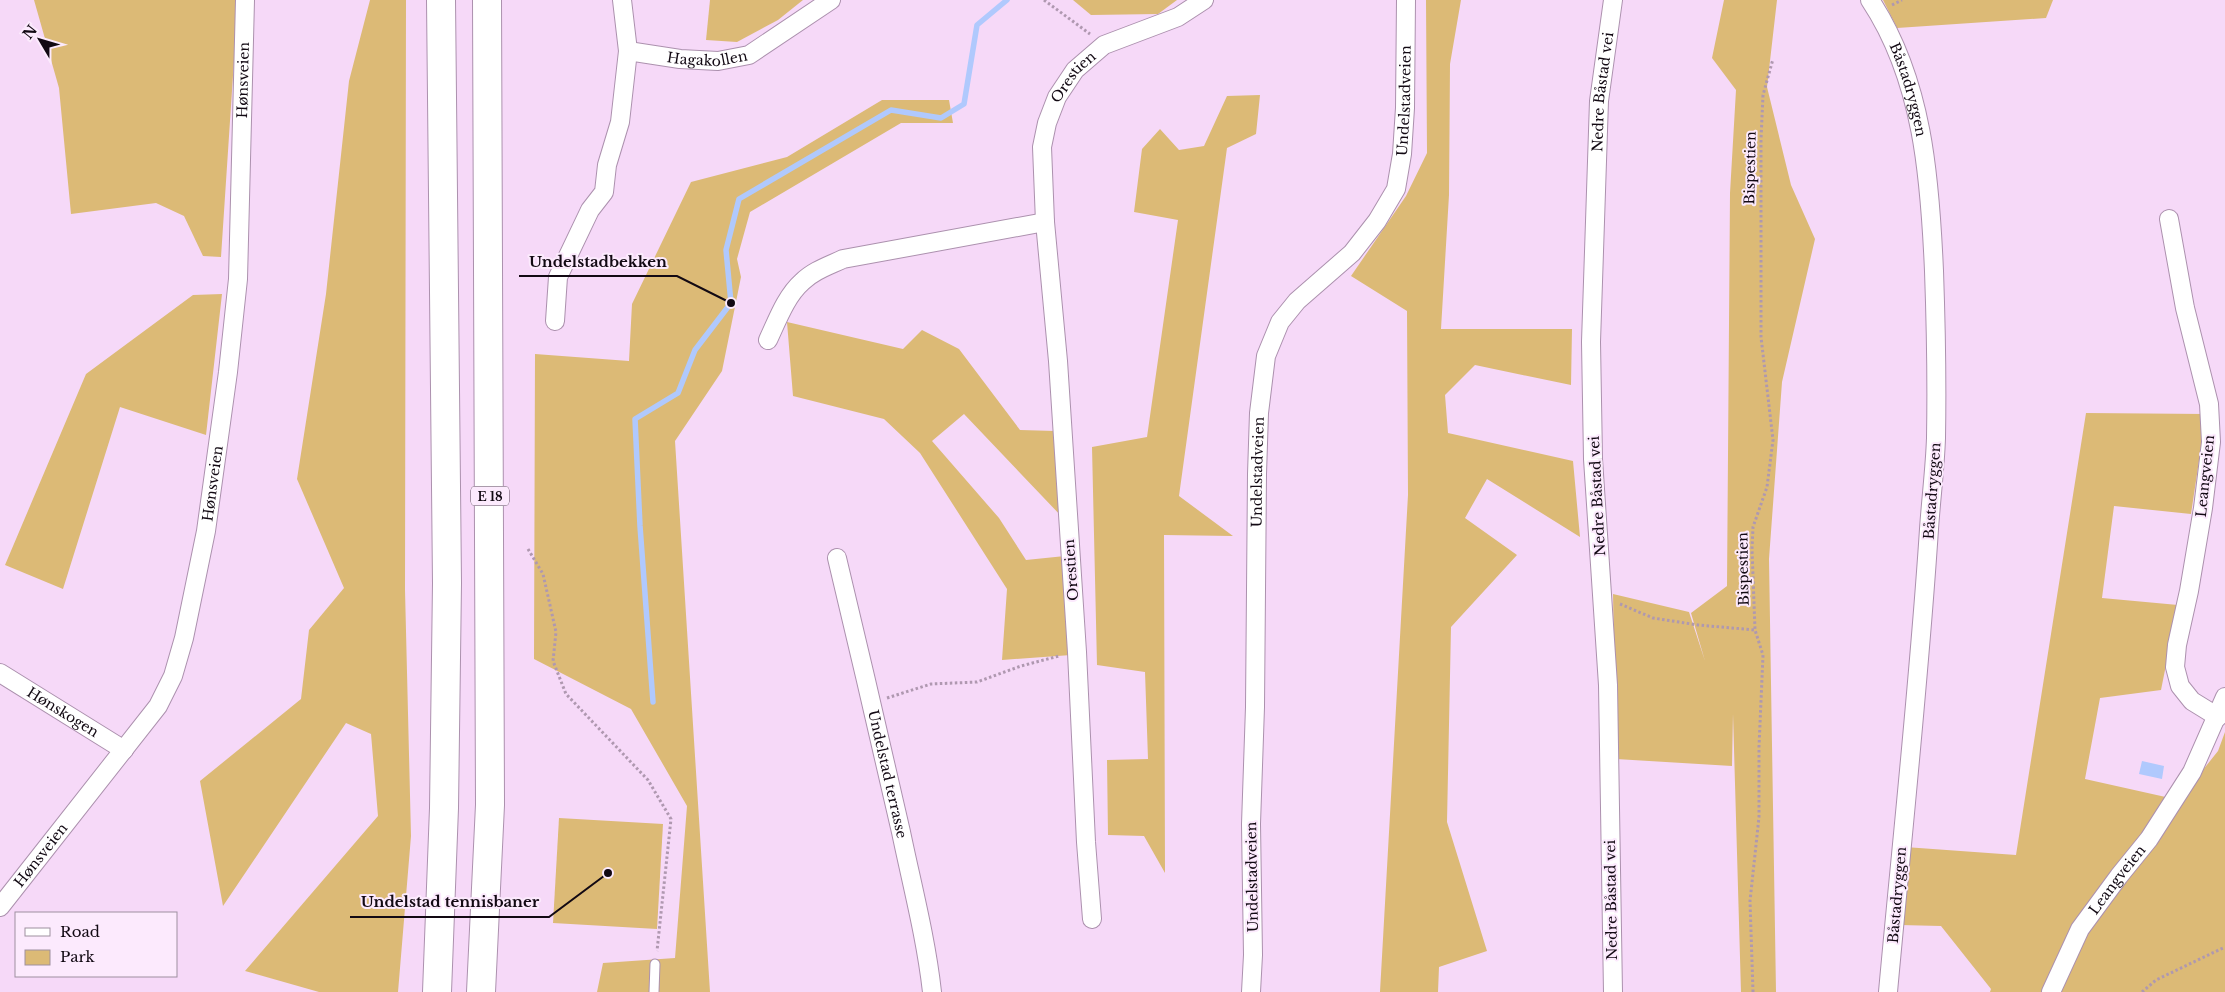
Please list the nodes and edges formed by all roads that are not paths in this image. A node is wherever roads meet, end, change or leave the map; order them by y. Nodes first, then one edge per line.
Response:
1 (245, 0) edge
2 (440, 0) edge
3 (488, 0) edge
4 (622, 0) edge
5 (832, 0) edge
6 (1204, 0) edge
7 (1406, 0) edge
8 (1613, 0) edge
9 (1870, 0) edge
10 (628, 51) junction
11 (2169, 219) dead end
12 (1045, 222) junction
13 (555, 321) dead end
14 (768, 340) dead end
15 (837, 558) dead end
16 (0, 673) edge
17 (2225, 697) edge
18 (2218, 717) junction
19 (124, 750) junction
20 (0, 907) edge
21 (1092, 919) dead end
22 (655, 964) road end
23 (437, 992) edge
24 (481, 992) edge
25 (654, 992) edge
26 (932, 992) edge
27 (1251, 992) edge
28 (1613, 992) edge
29 (1888, 992) edge
30 (2051, 992) edge

1 - 19 street, Hønsveien
2 - 23 highway
3 - 24 highway, E 18
4 - 10 street
5 - 10 street, Hagakollen
6 - 12 street, Orestien
7 - 27 street, Undelstadveien
8 - 28 street, Nedre Båstad vei
9 - 29 street, Båstadryggen
10 - 13 street
11 - 18 street, Leangveien
12 - 14 street
12 - 21 street, Orestien
15 - 26 street, Undelstad terrasse
16 - 19 street, Hønskogen
17 - 18 street, Leangveien
18 - 30 street, Leangveien
19 - 20 street, Hønsveien
22 - 25 lane

